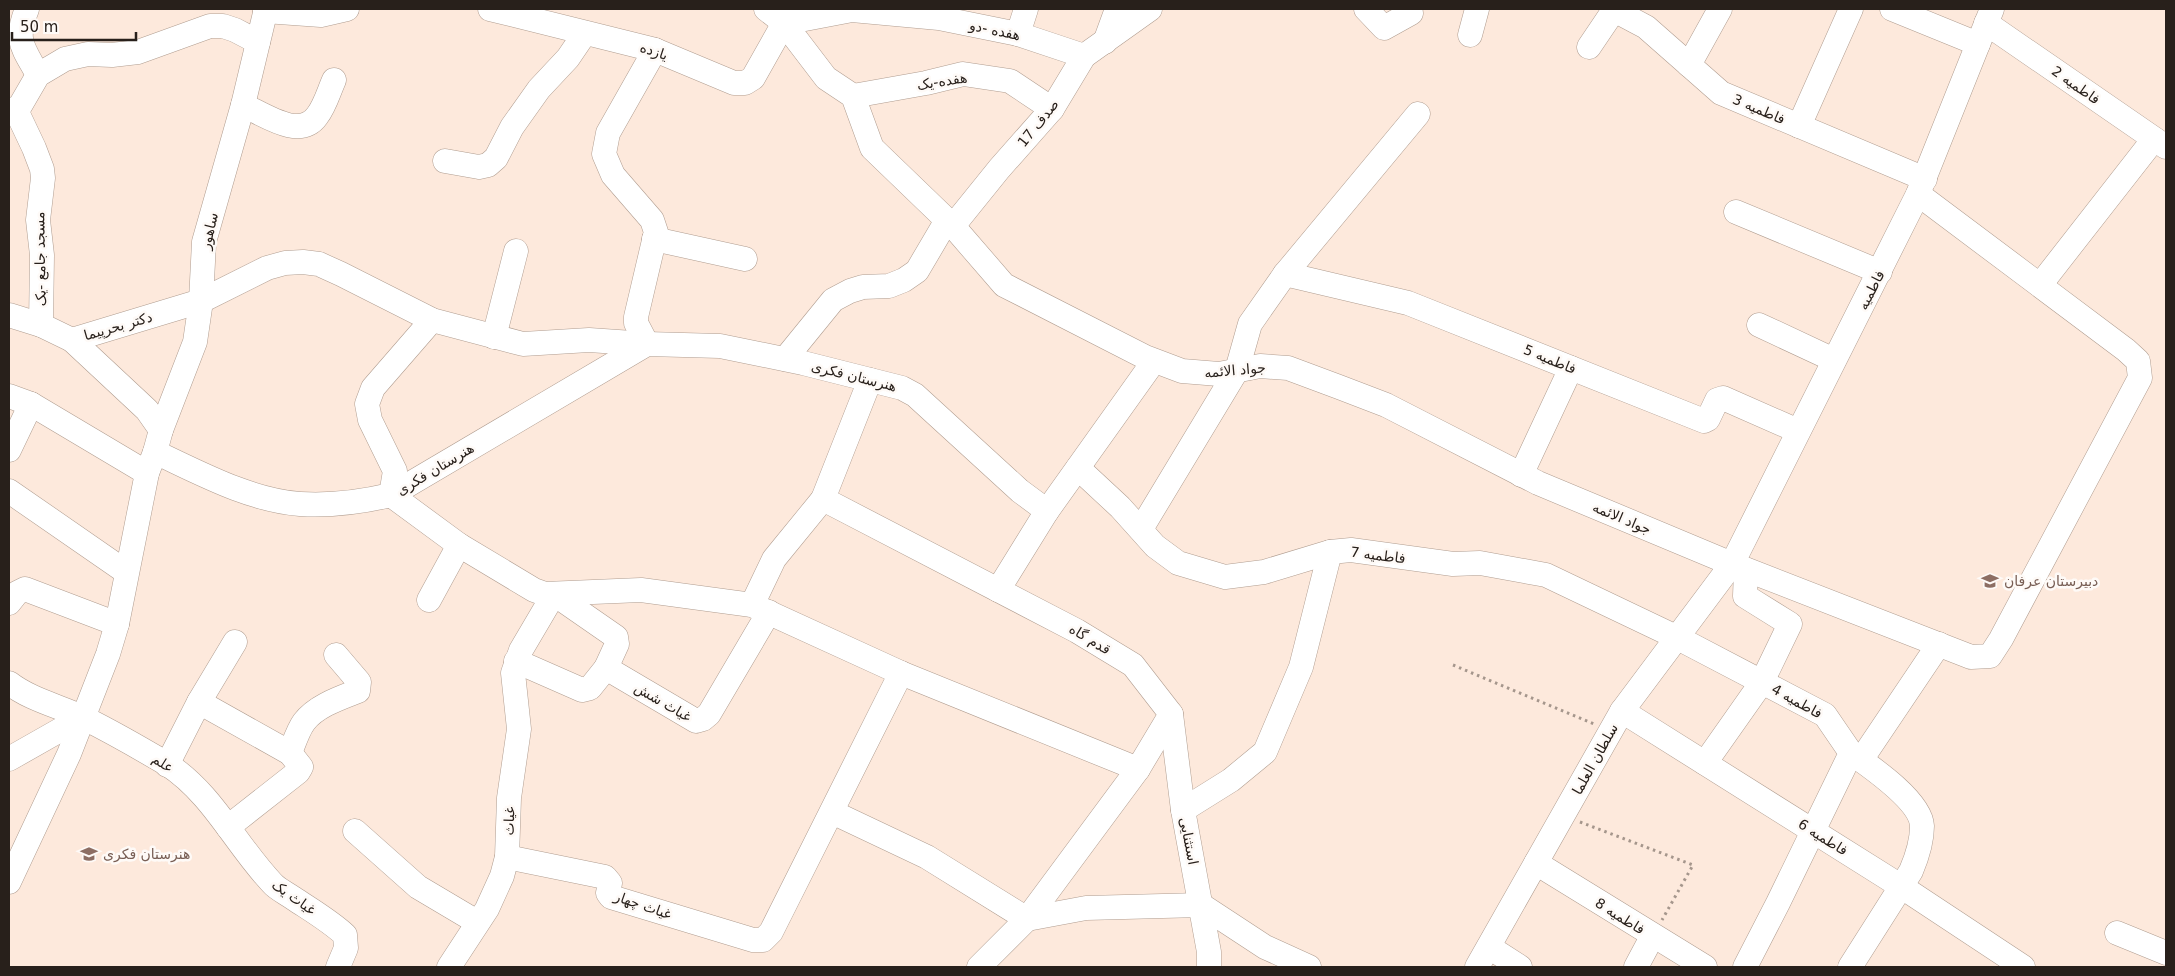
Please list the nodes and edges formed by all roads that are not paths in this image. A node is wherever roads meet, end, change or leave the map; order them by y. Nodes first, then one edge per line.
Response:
1 (27, 9) edge
2 (347, 9) edge
3 (490, 9) edge
4 (766, 9) edge
5 (1026, 9) edge
6 (1117, 9) edge
7 (1150, 9) edge
8 (1366, 9) edge
9 (1477, 9) edge
10 (1613, 9) edge
11 (1720, 9) edge
12 (1851, 9) edge
13 (1892, 9) edge
14 (266, 10) edge
15 (941, 13) edge
16 (1411, 13) dead end
17 (787, 16) edge
18 (1985, 25) edge
19 (585, 33) junction
20 (1018, 34) junction
21 (1470, 35) dead end
22 (14, 38) edge
23 (258, 42) junction
24 (1105, 42) junction
25 (1589, 47) dead end
26 (655, 50) junction
27 (1084, 56) junction
28 (1689, 65) junction
29 (38, 76) junction
30 (334, 80) dead end
31 (853, 96) junction
32 (243, 105) junction
33 (1052, 110) junction
34 (12, 111) edge
35 (1418, 114) dead end
36 (1799, 126) junction
37 (2160, 143) edge
38 (445, 161) dead end
39 (1922, 186) junction
40 (1736, 212) dead end
41 (950, 223) junction
42 (654, 239) junction
43 (516, 250) dead end
44 (745, 259) dead end
45 (1880, 272) junction
46 (1285, 274) junction
47 (2040, 285) junction
48 (201, 301) junction
49 (9, 315) edge
50 (432, 320) junction
51 (41, 325) junction
52 (1760, 325) dead end
53 (494, 337) junction
54 (72, 340) junction
55 (647, 344) junction
56 (785, 359) junction
57 (1834, 360) junction
58 (1154, 361) junction
59 (1571, 368) junction
60 (1237, 370) junction
61 (870, 380) junction
62 (9, 396) edge
63 (32, 404) junction
64 (1798, 430) junction
65 (9, 450) edge
66 (154, 451) junction
67 (1078, 468) junction
68 (1521, 475) junction
69 (9, 491) edge
70 (391, 495) junction
71 (823, 499) junction
72 (1047, 511) junction
73 (1141, 529) junction
74 (459, 545) junction
75 (1330, 552) junction
76 (1739, 567) junction
77 (126, 572) junction
78 (998, 590) junction
79 (554, 594) junction
80 (429, 600) dead end
81 (9, 603) edge
82 (761, 608) junction
83 (117, 624) junction
84 (1676, 637) junction
85 (235, 642) dead end
86 (1938, 644) junction
87 (336, 655) dead end
88 (516, 661) junction
89 (606, 668) junction
90 (902, 673) junction
91 (1762, 682) junction
92 (9, 683) edge
93 (200, 702) junction
94 (1171, 714) junction
95 (83, 717) junction
96 (1617, 720) junction
97 (290, 753) junction
98 (1856, 757) junction
99 (9, 759) edge
100 (1705, 763) junction
101 (167, 765) junction
102 (1138, 769) junction
103 (1183, 810) junction
104 (832, 812) junction
105 (228, 827) junction
106 (1812, 830) junction
107 (355, 831) dead end
108 (507, 857) junction
109 (1536, 863) junction
110 (9, 882) edge
111 (1902, 887) junction
112 (1201, 905) junction
113 (1027, 920) junction
114 (477, 922) junction
115 (2117, 933) dead end
116 (1652, 936) junction
117 (1489, 947) junction
118 (2166, 953) edge
119 (338, 967) edge
120 (449, 967) edge
121 (979, 967) edge
122 (1208, 967) edge
123 (1309, 967) edge
124 (1477, 967) edge
125 (1520, 967) edge
126 (1636, 967) edge
127 (1705, 967) edge
128 (1745, 967) edge
129 (1850, 967) edge
130 (2023, 967) edge

1 - 22 street
2 - 14 street
3 - 19 street, یازده
4 - 17 street
5 - 20 street
6 - 24 street
7 - 24 street, صدف 17
8 - 16 street
9 - 21 street
10 - 25 street
10 - 28 street, فاطمیه 3
11 - 28 street
12 - 36 street
13 - 18 street, فاطمیه 2
14 - 23 street, ساهور
15 - 17 street, هفده -دو
15 - 20 street, هفده -دو
17 - 26 street, یازده
17 - 31 street
18 - 37 street, فاطمیه 2
18 - 39 street, فاطمیه
19 - 26 street, یازده
19 - 38 street
20 - 27 street, هفده -دو
22 - 29 street
23 - 29 street
23 - 32 street, ساهور
24 - 27 street, صدف 17
26 - 42 street
27 - 33 street, صدف 17
28 - 36 street, فاطمیه 3
29 - 34 street
30 - 32 street
31 - 33 street, هفده-یک
31 - 41 street, جواد الائمه
32 - 48 street, ساهور
33 - 41 street, صدف 17
34 - 51 street, مسجد جامع -یک
35 - 46 street
36 - 39 street, فاطمیه 3
37 - 47 street
39 - 45 street, فاطمیه
39 - 47 street
40 - 45 street
41 - 56 street, صدف 17
41 - 58 street, جواد الائمه
42 - 44 street
42 - 55 street
43 - 53 street
45 - 57 street, فاطمیه
46 - 59 street, فاطمیه 5
46 - 60 street
47 - 86 street
48 - 50 street, هنرستان فکری
48 - 54 street, دکتر بحرپیما
48 - 66 street, ساهور
49 - 51 street, دکتر بحرپیما
50 - 53 street, هنرستان فکری
50 - 70 street
51 - 54 street, دکتر بحرپیما
52 - 57 street
53 - 55 street, هنرستان فکری
54 - 66 street
55 - 56 street, هنرستان فکری
55 - 70 street, هنرستان فکری
56 - 61 street, هنرستان فکری
57 - 64 street, فاطمیه
58 - 60 street, جواد الائمه
58 - 67 street
59 - 64 street, فاطمیه 5
59 - 68 street
60 - 68 street, جواد الائمه
60 - 73 street
61 - 71 street
61 - 72 street, هنرستان فکری
62 - 63 street, هنرستان فکری
63 - 65 street
63 - 66 street, هنرستان فکری
64 - 76 street, فاطمیه
66 - 70 street, هنرستان فکری
66 - 77 street
67 - 72 street
67 - 73 street, فاطمیه 7
68 - 76 street, جواد الائمه
69 - 77 street
70 - 74 street
71 - 78 street, قدم گاه
71 - 82 street, غیاث شش
72 - 78 street
73 - 75 street, فاطمیه 7
74 - 79 street
74 - 80 street
75 - 84 street, فاطمیه 7
75 - 103 street
76 - 84 street, سلطان العلما
76 - 86 street
76 - 91 street
77 - 83 street
78 - 94 street, قدم گاه
79 - 82 street
79 - 88 street
79 - 89 street
81 - 83 street
82 - 89 street, غیاث شش
82 - 90 street
83 - 95 street
84 - 91 street, فاطمیه 4
84 - 96 street, سلطان العلما
85 - 93 street
86 - 98 street
87 - 97 street
88 - 89 street
88 - 108 street, غیاث
90 - 102 street
90 - 104 street
91 - 98 street, فاطمیه 4
91 - 100 street
92 - 95 street, علم
93 - 97 street
93 - 101 street
94 - 102 street
94 - 103 street, استثنایی
95 - 99 street
95 - 101 street, علم
95 - 110 street
96 - 100 street, فاطمیه 6
96 - 109 street, سلطان العلما
97 - 105 street
98 - 106 street
98 - 111 street, فاطمیه 4
100 - 106 street, فاطمیه 6
101 - 105 street, علم
102 - 113 street
103 - 112 street, استثنایی
104 - 108 street, غیاث چهار
104 - 113 street
105 - 119 street, غیاث یک
106 - 111 street, فاطمیه 6
106 - 128 street
107 - 114 street
108 - 114 street, غیاث
109 - 116 street, فاطمیه 8
109 - 117 street, سلطان العلما
111 - 129 street, فاطمیه 4
111 - 130 street, فاطمیه 6
112 - 113 street
112 - 122 street, استثنایی
112 - 123 street
113 - 121 street
114 - 120 street, غیاث
115 - 118 street
116 - 126 street
116 - 127 street, فاطمیه 8
117 - 124 street, سلطان العلما
117 - 125 street

